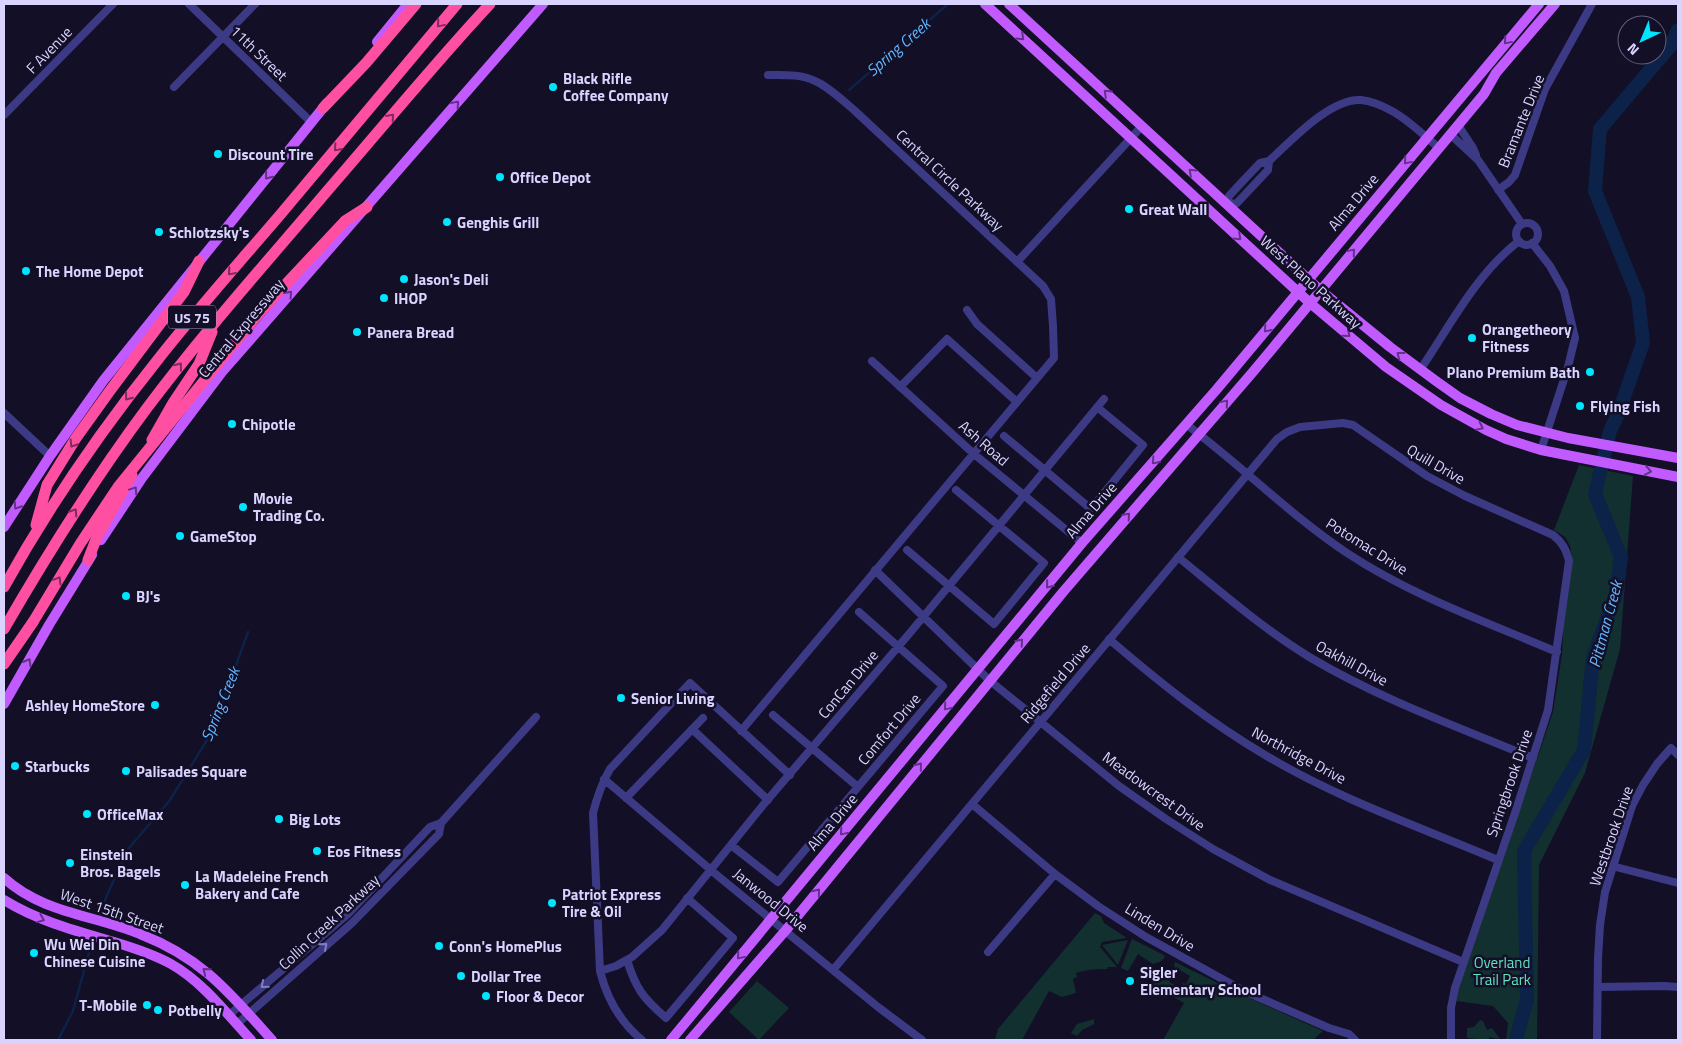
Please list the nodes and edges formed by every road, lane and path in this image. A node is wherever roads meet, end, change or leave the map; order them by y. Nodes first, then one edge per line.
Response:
1 (113, 4) edge
2 (189, 4) edge
3 (255, 4) edge
4 (408, 4) edge
5 (416, 4) edge
6 (456, 4) edge
7 (490, 4) edge
8 (543, 4) edge
9 (985, 4) edge
10 (1008, 4) edge
11 (1538, 4) edge
12 (1555, 4) edge
13 (1592, 4) edge
14 (997, 15) junction
15 (222, 37) junction
16 (768, 75) dead end
17 (174, 87) dead end
18 (323, 108) junction
19 (1450, 110) junction
20 (4, 115) edge
21 (311, 122) junction
22 (1458, 125) junction
23 (1142, 126) junction
24 (1450, 134) junction
25 (1131, 138) junction
26 (1427, 138) junction
27 (1439, 148) junction
28 (1478, 160) junction
29 (1498, 190) junction
30 (1227, 205) junction
31 (367, 207) junction
32 (1216, 216) junction
33 (1522, 224) junction
34 (1519, 241) junction
35 (1532, 243) junction
36 (199, 261) junction
37 (1017, 262) junction
38 (1308, 279) junction
39 (1320, 290) junction
40 (1298, 292) junction
41 (1310, 303) junction
42 (966, 310) dead end
43 (216, 321) junction
44 (872, 361) dead end
45 (1420, 370) junction
46 (1037, 378) junction
47 (1410, 384) junction
48 (900, 387) junction
49 (1104, 399) dead end
50 (1017, 402) junction
51 (1097, 407) junction
52 (4, 413) edge
53 (1187, 425) junction
54 (1307, 425) joint
55 (1546, 432) junction
56 (1199, 434) junction
57 (1004, 436) dead end
58 (1541, 450) junction
59 (974, 454) junction
60 (50, 456) junction
61 (1678, 458) edge
62 (1044, 470) junction
63 (1248, 474) junction
64 (1678, 477) edge
65 (956, 490) dead end
66 (1024, 495) junction
67 (999, 525) junction
68 (4, 527) edge
69 (1554, 534) joint
70 (33, 536) junction
71 (1082, 543) junction
72 (907, 550) dead end
73 (1178, 557) junction
74 (88, 560) junction
75 (875, 570) junction
76 (949, 586) junction
77 (4, 587) edge
78 (858, 612) dead end
79 (923, 617) junction
80 (4, 629) edge
81 (1109, 639) junction
82 (898, 647) junction
83 (1557, 652) junction
84 (4, 664) edge
85 (978, 670) junction
86 (989, 680) junction
87 (4, 704) edge
88 (772, 715) dead end
89 (536, 717) dead end
90 (703, 718) dead end
91 (1041, 721) junction
92 (692, 729) junction
93 (741, 731) junction
94 (813, 748) junction
95 (1678, 754) edge
96 (1533, 758) junction
97 (790, 775) junction
98 (604, 779) junction
99 (858, 787) junction
100 (626, 798) junction
101 (768, 800) junction
102 (972, 804) junction
103 (441, 823) junction
104 (732, 845) junction
105 (1498, 860) junction
106 (1612, 866) junction
107 (711, 869) junction
108 (1055, 874) junction
109 (4, 878) edge
110 (1678, 883) edge
111 (23, 893) junction
112 (687, 898) junction
113 (4, 900) edge
114 (17, 908) junction
115 (771, 919) junction
116 (786, 930) junction
117 (988, 952) dead end
118 (627, 960) junction
119 (1463, 962) junction
120 (833, 970) junction
121 (600, 971) junction
122 (1678, 987) edge
123 (1598, 988) junction
124 (241, 1005) junction
125 (248, 1014) junction
126 (229, 1015) junction
127 (237, 1024) junction
128 (251, 1040) edge
129 (272, 1040) edge
130 (642, 1040) edge
131 (671, 1040) edge
132 (690, 1040) edge
133 (922, 1040) edge
134 (1355, 1040) edge
135 (1451, 1040) edge
136 (1597, 1040) edge

1 - 20 street, F Avenue
2 - 15 street, 11th Street
3 - 15 street
4 - 18 main road
5 - 18 highway
6 -> 70 highway, US 75
43 -> 7 highway, Central Expressway / US 75
31 -> 8 main road, Central Expressway
9 - 14 main road, West Plano Parkway
10 - 14 main road
23 -> 10 main road, West Plano Parkway
11 -> 19 main road, Alma Drive
12 - 22 main road, Alma Drive
13 - 29 street, Bramante Drive
14 -> 25 main road, West Plano Parkway
15 - 17 street
15 - 21 street, 11th Street
16 - 37 street, Central Circle Parkway
18 - 21 main road
19 - 24 main road
19 - 26 main road, Alma Drive
21 -> 36 main road
22 - 24 main road, Alma Drive
22 - 28 street
23 - 25 street
30 -> 23 main road, West Plano Parkway
24 - 27 main road, Alma Drive
24 - 28 street
25 - 32 main road, West Plano Parkway
25 - 37 street
26 - 27 street
26 - 30 street
26 -> 38 main road, Alma Drive
39 -> 27 main road, Alma Drive
28 - 29 street
29 - 33 street
30 - 32 street
30 - 38 main road, West Plano Parkway
74 -> 31 main road, Central Expressway
84 -> 31 highway, bridge
32 -> 40 main road, West Plano Parkway
33 - 34 street
33 - 35 street
34 - 35 street
34 - 45 street
35 - 55 street
36 - 60 main road
36 -> 70 highway
37 - 46 street, Central Circle Parkway
38 - 39 main road, West Plano Parkway
38 - 40 main road, Alma Drive
39 - 41 main road, Alma Drive
45 -> 39 main road, West Plano Parkway
40 - 41 main road, West Plano Parkway
40 -> 53 main road, Alma Drive
41 -> 47 main road, West Plano Parkway
56 -> 41 main road, Alma Drive
42 - 46 street
43 - 74 highway
80 -> 43 highway, Central Expressway / US 75
44 - 48 street, Ash Road
45 - 47 main road
45 - 55 main road, West Plano Parkway
46 - 50 street
47 -> 58 main road, West Plano Parkway
48 - 50 street
48 - 59 street, Ash Road
49 - 51 street, ConCan Drive
50 - 59 street
51 - 62 street, ConCan Drive
51 - 62 street
52 - 60 street
53 - 56 street, Potomac Drive
53 -> 71 main road, Alma Drive
54 - 63 street, Ridgefield Drive
54 - 69 street, Quill Drive
55 - 58 street
55 - 61 main road, West Plano Parkway
56 - 63 street, Potomac Drive
86 -> 56 main road, Alma Drive
57 - 62 street
58 -> 64 main road, West Plano Parkway
59 - 66 street, Ash Road
59 - 75 street
60 -> 68 main road
62 - 66 street, ConCan Drive
63 - 73 street, Ridgefield Drive
63 - 83 street, Potomac Drive
65 - 67 street
66 - 67 street, ConCan Drive
66 - 71 street, Ash Road
67 - 76 street, ConCan Drive
67 - 76 street
69 - 83 street, Springbrook Drive
70 - 77 highway, US 75
71 -> 85 main road, Alma Drive
72 - 76 street
73 - 81 street, Ridgefield Drive
73 - 96 street, Oakhill Drive
87 -> 74 main road, Central Expressway
75 - 79 street, Meadowcrest Drive
75 - 93 street
76 - 79 street, ConCan Drive
78 - 82 street
79 - 82 street, ConCan Drive
79 - 85 street, Meadowcrest Drive
81 - 91 street, Ridgefield Drive
81 - 105 street, Northridge Drive
82 - 94 street, ConCan Drive
82 - 99 street, Comfort Drive
83 - 96 street, Springbrook Drive
85 - 86 street, Meadowcrest Drive
85 -> 115 main road, Alma Drive
86 - 91 street, Meadowcrest Drive
116 -> 86 main road, Alma Drive
88 - 94 street
89 - 103 street, Collin Creek Parkway
90 - 92 street
91 - 102 street, Ridgefield Drive
91 - 119 street, Meadowcrest Drive
92 - 100 street
92 - 101 street
93 - 97 street
93 - 98 street
94 - 97 street, ConCan Drive
94 - 99 street
95 - 106 street, Westbrook Drive
96 - 105 street, Springbrook Drive
97 - 101 street, ConCan Drive
98 - 100 street, Janwood Drive
98 - 121 street
99 - 104 street, Comfort Drive
100 - 107 street, Janwood Drive
101 - 104 street, ConCan Drive
102 - 108 street, Linden Drive
102 - 120 street, Ridgefield Drive
103 -> 124 street, Collin Creek Parkway
125 -> 103 street, Collin Creek Parkway
104 - 107 street, ConCan Drive
105 - 119 street, Springbrook Drive
106 - 110 street
106 - 123 street, Westbrook Drive
107 - 112 street, ConCan Drive
107 - 115 street, Janwood Drive
108 - 117 street
108 - 134 street, Linden Drive
109 - 111 main road, West 15th Street
111 - 114 main road
124 -> 111 main road, West 15th Street
112 - 118 street, ConCan Drive
112 - 118 street
113 - 114 main road, West 15th Street
114 -> 126 main road, West 15th Street
115 - 116 street, Janwood Drive
115 -> 131 main road, Alma Drive
116 - 120 street, Janwood Drive
116 - 132 main road, Alma Drive
118 - 121 street, ConCan Drive
119 - 135 street, Springbrook Drive
120 - 133 street, Janwood Drive
121 - 130 street
122 - 123 street
123 - 136 street, Westbrook Drive
124 - 125 main road, West 15th Street
124 - 126 street, Collin Creek Parkway
125 - 127 street, Collin Creek Parkway
125 - 129 main road, West 15th Street
126 - 127 main road, West 15th Street
127 - 128 main road, West 15th Street

